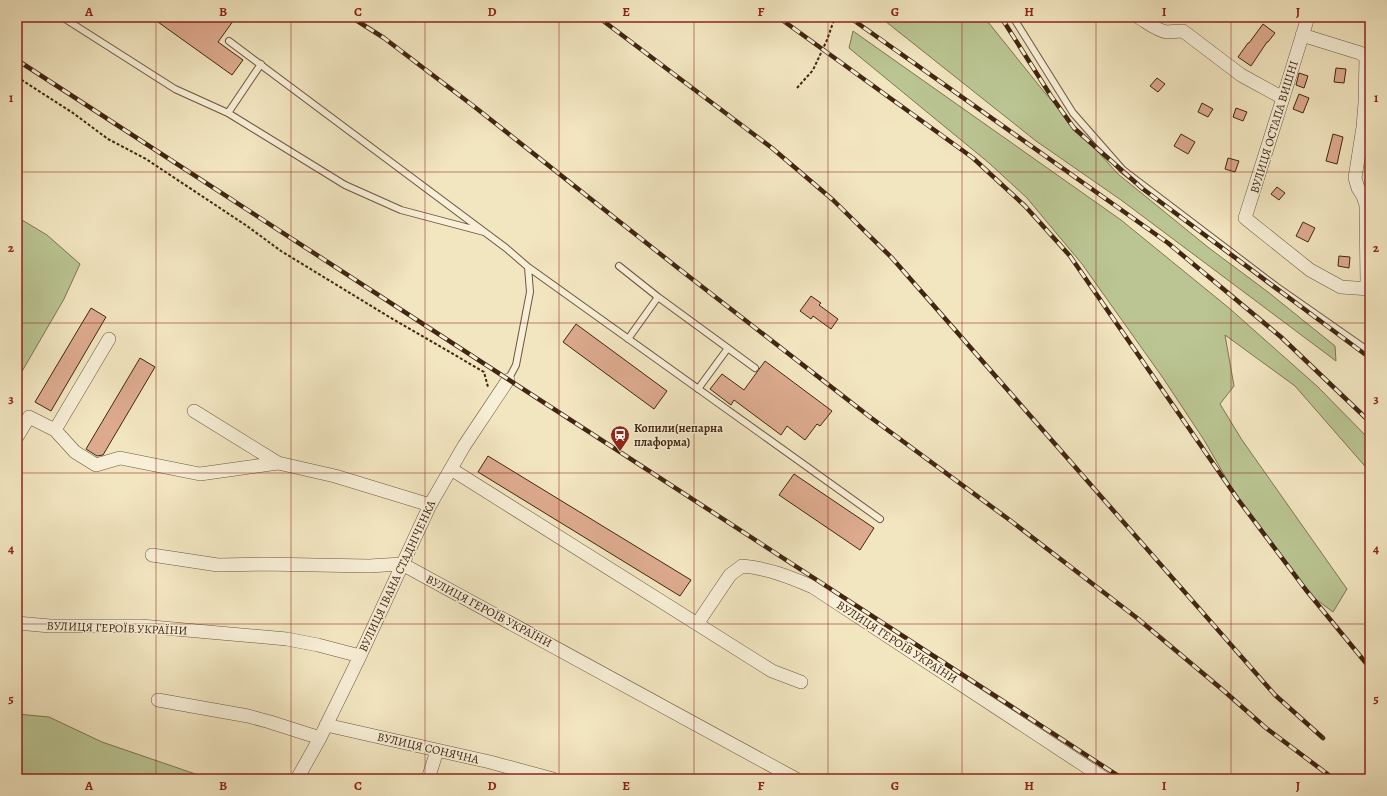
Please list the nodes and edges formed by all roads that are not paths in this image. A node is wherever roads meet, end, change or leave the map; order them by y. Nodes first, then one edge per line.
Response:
1 (62, 17) edge
2 (1013, 17) edge
3 (1138, 17) edge
4 (1308, 17) edge
5 (1302, 35) junction
6 (230, 40) dead end
7 (261, 64) junction
8 (1283, 98) junction
9 (228, 112) junction
10 (1366, 128) edge
11 (487, 233) junction
12 (619, 266) dead end
13 (528, 267) junction
14 (1369, 286) edge
15 (658, 297) junction
16 (109, 339) dead end
17 (628, 339) junction
18 (728, 348) junction
19 (1370, 352) edge
20 (755, 368) dead end
21 (508, 380) joint
22 (698, 389) junction
23 (194, 411) dead end
24 (55, 430) junction
25 (17, 437) edge
26 (278, 463) junction
27 (451, 469) junction
28 (430, 505) junction
29 (880, 519) dead end
30 (152, 555) dead end
31 (402, 564) junction
32 (17, 623) edge
33 (697, 624) junction
34 (360, 656) junction
35 (801, 682) dead end
36 (158, 700) dead end
37 (326, 725) junction
38 (320, 738) junction
39 (437, 751) junction
40 (297, 779) edge
41 (428, 779) edge
42 (553, 779) edge
43 (796, 779) edge
44 (1105, 779) edge

1 - 9 lane
2 - 19 lane
3 - 8 street
4 - 5 street, ВУЛИЦЯ ОСТАПА ВИШНІ
5 - 8 street, ВУЛИЦЯ ОСТАПА ВИШНІ
5 - 10 street
6 - 7 lane
7 - 9 lane
7 - 11 lane
8 - 14 street, ВУЛИЦЯ ОСТАПА ВИШНІ
9 - 11 lane
10 - 14 street
11 - 13 lane
12 - 15 lane
13 - 17 lane
13 - 21 lane
15 - 17 lane
15 - 18 lane
16 - 24 street
17 - 22 lane
18 - 20 lane
18 - 22 lane
21 - 27 street, ВУЛИЦЯ ІВАНА СТАДНІЧЕНКА
22 - 29 lane
23 - 26 street
24 - 25 street
24 - 26 street
26 - 28 street
27 - 28 street, ВУЛИЦЯ ІВАНА СТАДНІЧЕНКА
27 - 33 street
28 - 31 street, ВУЛИЦЯ ІВАНА СТАДНІЧЕНКА
30 - 31 street
31 - 34 street, ВУЛИЦЯ ІВАНА СТАДНІЧЕНКА
31 - 43 street, ВУЛИЦЯ ГЕРОЇВ УКРАЇНИ
32 - 34 street, ВУЛИЦЯ ГЕРОЇВ УКРАЇНИ
33 - 35 street
33 - 44 street, ВУЛИЦЯ ГЕРОЇВ УКРАЇНИ
34 - 37 street, ВУЛИЦЯ ІВАНА СТАДНІЧЕНКА
36 - 38 street
37 - 38 street, ВУЛИЦЯ ІВАНА СТАДНІЧЕНКА
37 - 39 street, ВУЛИЦЯ СОНЯЧНА
38 - 40 street, ВУЛИЦЯ ІВАНА СТАДНІЧЕНКА
39 - 41 street
39 - 42 street, ВУЛИЦЯ СОНЯЧНА

